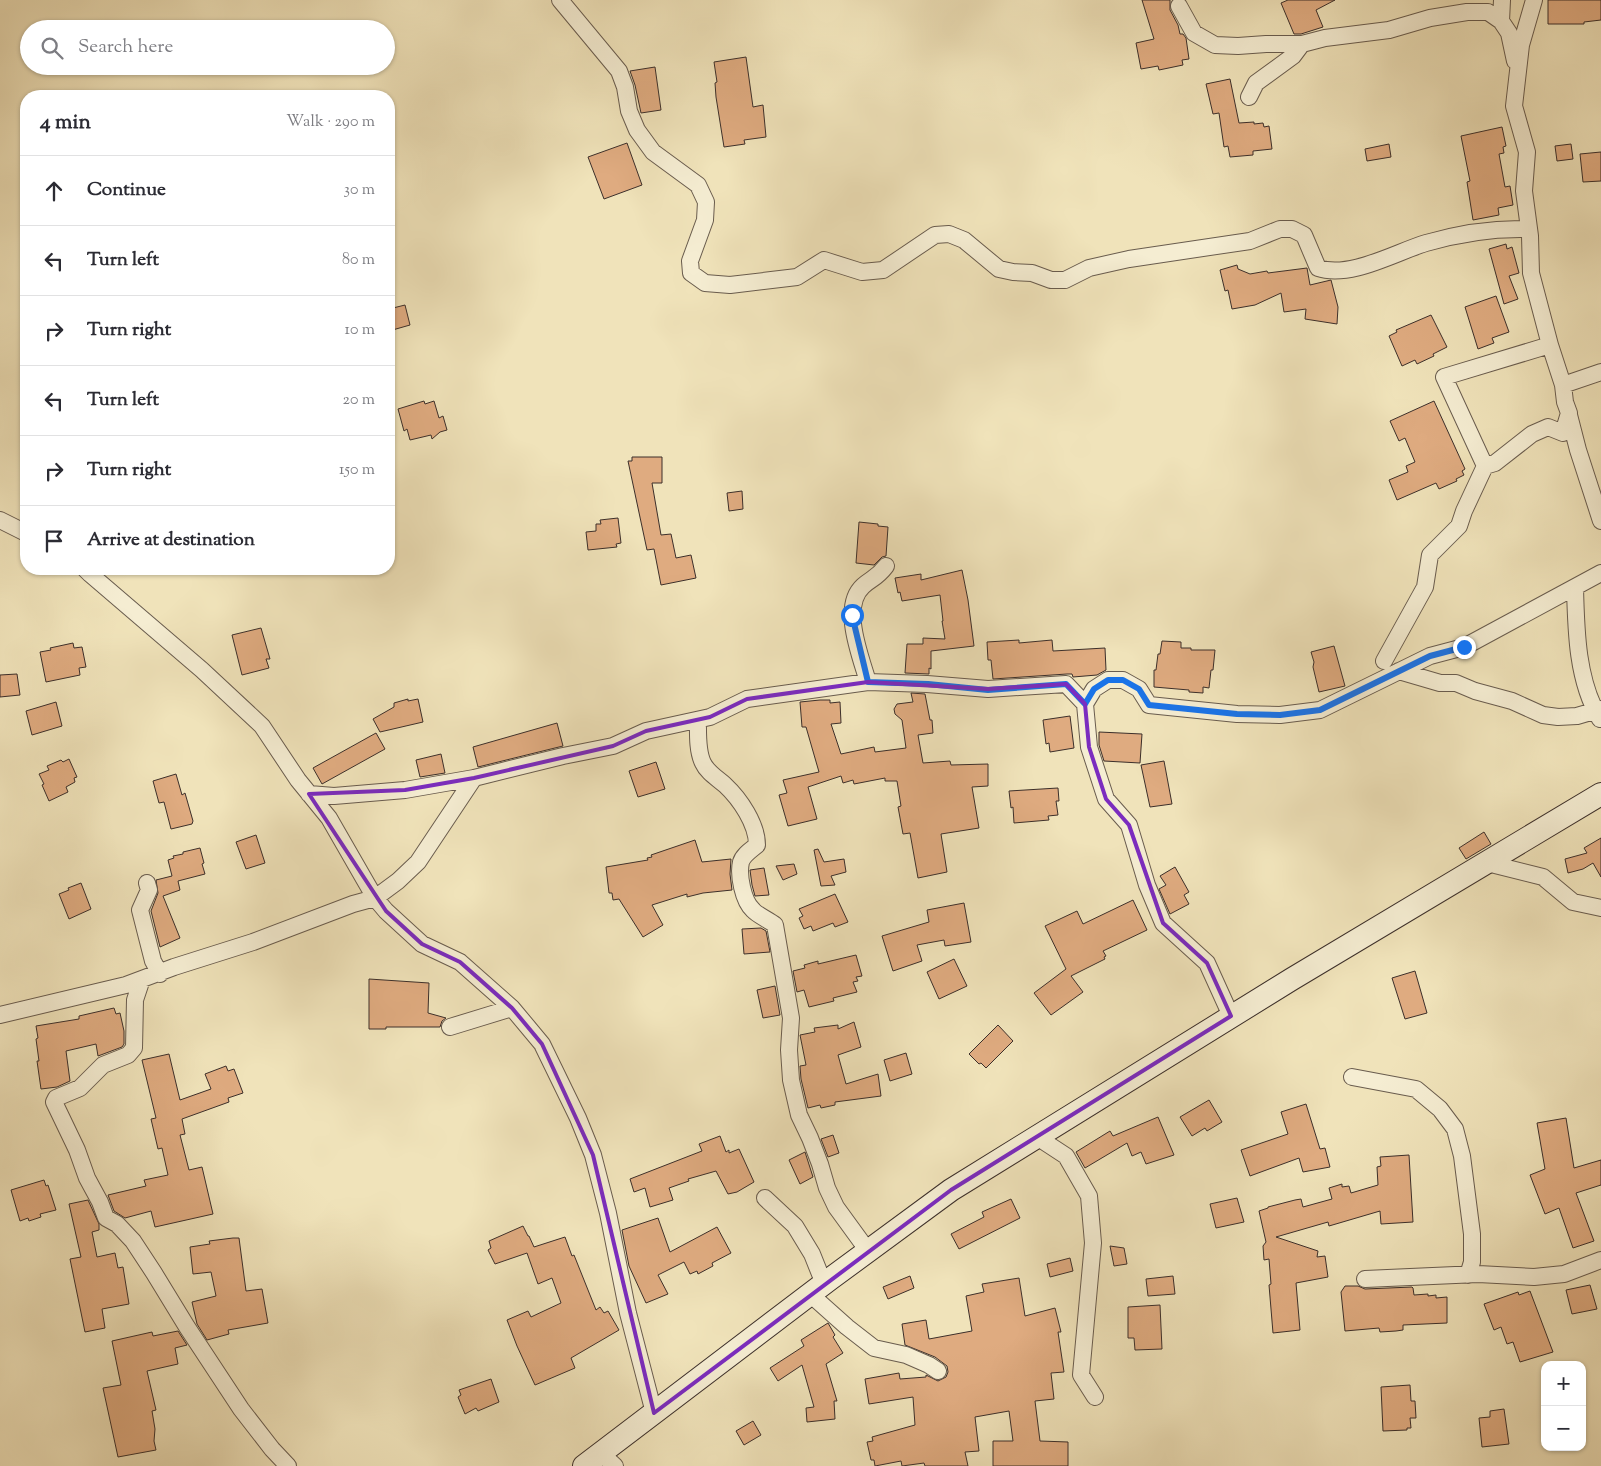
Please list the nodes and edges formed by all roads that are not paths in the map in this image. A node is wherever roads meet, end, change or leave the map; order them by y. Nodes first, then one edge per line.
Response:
1 (560, 0) edge
2 (1502, 0) edge
3 (1534, 0) edge
4 (1179, 6) dead end
5 (1501, 21) junction
6 (1302, 44) junction
7 (1518, 70) junction
8 (1249, 97) dead end
9 (1529, 229) junction
10 (1550, 345) junction
11 (1601, 372) edge
12 (1563, 385) junction
13 (1569, 413) junction
14 (1485, 466) junction
15 (0, 520) edge
16 (1601, 521) edge
17 (20, 530) edge
18 (886, 566) dead end
19 (1601, 573) edge
20 (92, 575) edge
21 (1575, 587) junction
22 (1384, 661) dead end
23 (1399, 671) junction
24 (868, 682) junction
25 (1085, 704) junction
26 (1599, 714) edge
27 (698, 720) junction
28 (474, 778) junction
29 (309, 794) junction
30 (1601, 794) edge
31 (1486, 863) junction
32 (148, 883) dead end
33 (375, 898) junction
34 (1601, 908) edge
35 (160, 974) junction
36 (142, 979) junction
37 (512, 1008) junction
38 (0, 1016) edge
39 (1231, 1016) junction
40 (450, 1027) dead end
41 (1352, 1077) dead end
42 (1036, 1137) junction
43 (765, 1198) dead end
44 (868, 1251) junction
45 (1601, 1260) edge
46 (1468, 1275) junction
47 (1365, 1279) dead end
48 (817, 1289) junction
49 (938, 1371) dead end
50 (1095, 1397) dead end
51 (654, 1413) junction
52 (600, 1462) edge
53 (288, 1466) edge

1 - 9 street
2 - 5 street
3 - 7 street
4 - 6 street
5 - 6 street
5 - 7 street
6 - 8 street
7 - 9 street
9 - 10 street
10 - 12 street
10 - 14 street
11 - 12 street
12 - 13 street
13 - 14 street
13 - 16 street
14 - 22 street
15 - 17 street
18 - 24 street
19 - 21 street
20 - 29 street
21 - 23 street
21 - 26 street
23 - 25 street
23 - 26 street
24 - 25 street
24 - 27 street
25 - 39 street
27 - 28 street
27 - 44 street
28 - 29 street
28 - 33 street
29 - 33 street
30 - 31 main road
31 - 34 street
31 - 39 main road
32 - 35 street
33 - 35 street
33 - 37 street
35 - 36 street
36 - 38 street
36 - 53 street
37 - 40 street
37 - 51 street
39 - 42 main road
41 - 46 street
42 - 44 main road
42 - 50 street
43 - 48 street
44 - 48 main road
45 - 46 street
46 - 47 street
48 - 49 street
48 - 51 main road
51 - 52 main road

